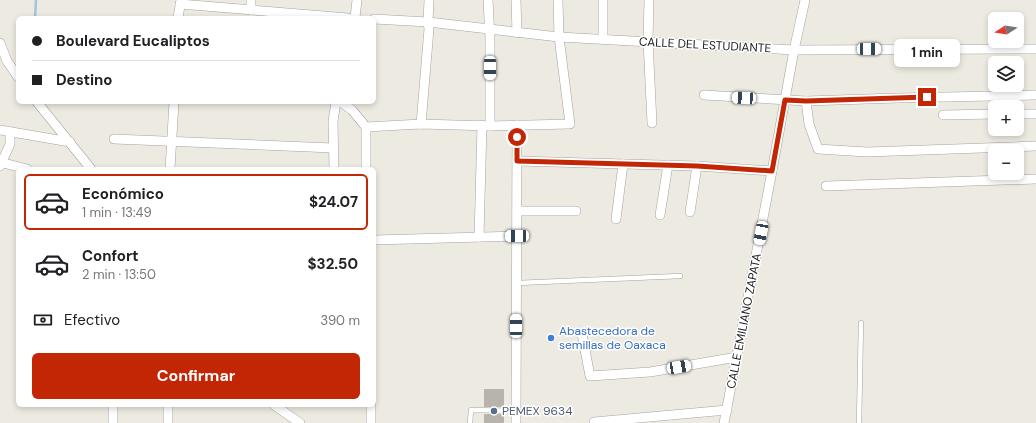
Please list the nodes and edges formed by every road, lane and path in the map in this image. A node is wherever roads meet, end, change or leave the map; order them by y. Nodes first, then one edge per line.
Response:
1 (251, 0) edge
2 (357, 0) edge
3 (429, 0) edge
4 (488, 0) edge
5 (516, 0) edge
6 (558, 0) edge
7 (603, 0) edge
8 (649, 0) edge
9 (805, 0) edge
10 (181, 2) edge
11 (251, 10) junction
12 (271, 14) edge
13 (178, 16) edge
14 (305, 16) edge
15 (355, 16) edge
16 (376, 19) edge
17 (428, 22) junction
18 (489, 29) junction
19 (517, 33) junction
20 (559, 37) junction
21 (603, 39) junction
22 (648, 41) junction
23 (0, 43) edge
24 (1036, 49) edge
25 (794, 50) junction
26 (16, 74) edge
27 (704, 95) dead end
28 (1036, 95) edge
29 (785, 100) junction
30 (806, 101) junction
31 (39, 104) edge
32 (174, 104) edge
33 (336, 104) edge
34 (344, 104) edge
35 (988, 114) edge
36 (1024, 114) edge
37 (1036, 114) edge
38 (943, 115) dead end
39 (652, 122) dead end
40 (421, 124) junction
41 (517, 125) junction
42 (486, 126) junction
43 (366, 127) junction
44 (0, 130) edge
45 (10, 132) junction
46 (114, 139) dead end
47 (171, 141) junction
48 (70, 142) junction
49 (1036, 146) edge
50 (333, 148) junction
51 (517, 161) junction
52 (0, 163) edge
53 (623, 164) junction
54 (668, 165) junction
55 (697, 166) junction
56 (18, 167) edge
57 (89, 167) edge
58 (170, 167) edge
59 (334, 167) edge
60 (366, 167) edge
61 (772, 171) junction
62 (1036, 180) edge
63 (826, 186) dead end
64 (517, 211) junction
65 (576, 211) dead end
66 (690, 212) dead end
67 (660, 215) dead end
68 (616, 219) dead end
69 (517, 236) junction
70 (479, 237) junction
71 (376, 240) edge
72 (680, 276) dead end
73 (517, 283) junction
74 (861, 323) dead end
75 (582, 334) dead end
76 (737, 357) junction
77 (113, 407) edge
78 (168, 407) edge
79 (277, 407) edge
80 (371, 407) edge
81 (727, 410) junction
82 (516, 411) junction
83 (594, 422) edge
84 (113, 423) edge
85 (168, 423) edge
86 (300, 423) edge
87 (371, 423) edge
88 (470, 423) edge
89 (516, 423) edge
90 (724, 423) edge
91 (859, 423) edge

1 - 11 street
2 - 15 street
3 - 17 street
4 - 18 street
5 - 19 street
6 - 20 street
7 - 21 street
8 - 22 street
9 - 25 street, CALLE EMILIANO ZAPATA
10 - 11 street
10 - 13 street
11 - 12 street
12 - 14 street
16 - 17 street, CALLE DEL ESTUDIANTE
17 - 18 street, CALLE DEL ESTUDIANTE
17 - 40 street
18 - 19 street, CALLE DEL ESTUDIANTE
18 - 42 street
19 - 20 street, CALLE DEL ESTUDIANTE
20 - 21 street, CALLE DEL ESTUDIANTE
20 - 41 street
21 - 22 street, CALLE DEL ESTUDIANTE
22 - 25 street, CALLE DEL ESTUDIANTE
22 - 39 street
23 - 26 street
24 - 25 street, CALLE DEL ESTUDIANTE
25 - 29 street, CALLE EMILIANO ZAPATA
27 - 29 street
28 - 30 street
29 - 30 street
29 - 61 street, CALLE EMILIANO ZAPATA
30 - 49 street
31 - 48 street
32 - 47 street
33 - 50 street
34 - 43 street
35 - 38 street
36 - 37 street
40 - 42 street
40 - 43 street
41 - 42 street
41 - 51 street
42 - 70 street
43 - 60 street
44 - 45 street
45 - 48 street
45 - 52 street
46 - 47 street
47 - 50 street
47 - 58 street
48 - 57 street
50 - 59 street
51 - 53 street
51 - 64 street
52 - 56 street
53 - 54 street
53 - 68 street
54 - 55 street
54 - 67 street
55 - 61 street
55 - 66 street
61 - 76 street, CALLE EMILIANO ZAPATA
62 - 63 street
64 - 65 street
64 - 69 street
69 - 70 street
69 - 73 street
70 - 71 street
72 - 73 lane
73 - 82 street
74 - 91 lane
75 - 76 street
76 - 81 street, CALLE EMILIANO ZAPATA
77 - 84 street
78 - 85 street
79 - 86 street
80 - 87 street
81 - 83 street
81 - 90 street, CALLE EMILIANO ZAPATA
82 - 88 lane
82 - 89 street

